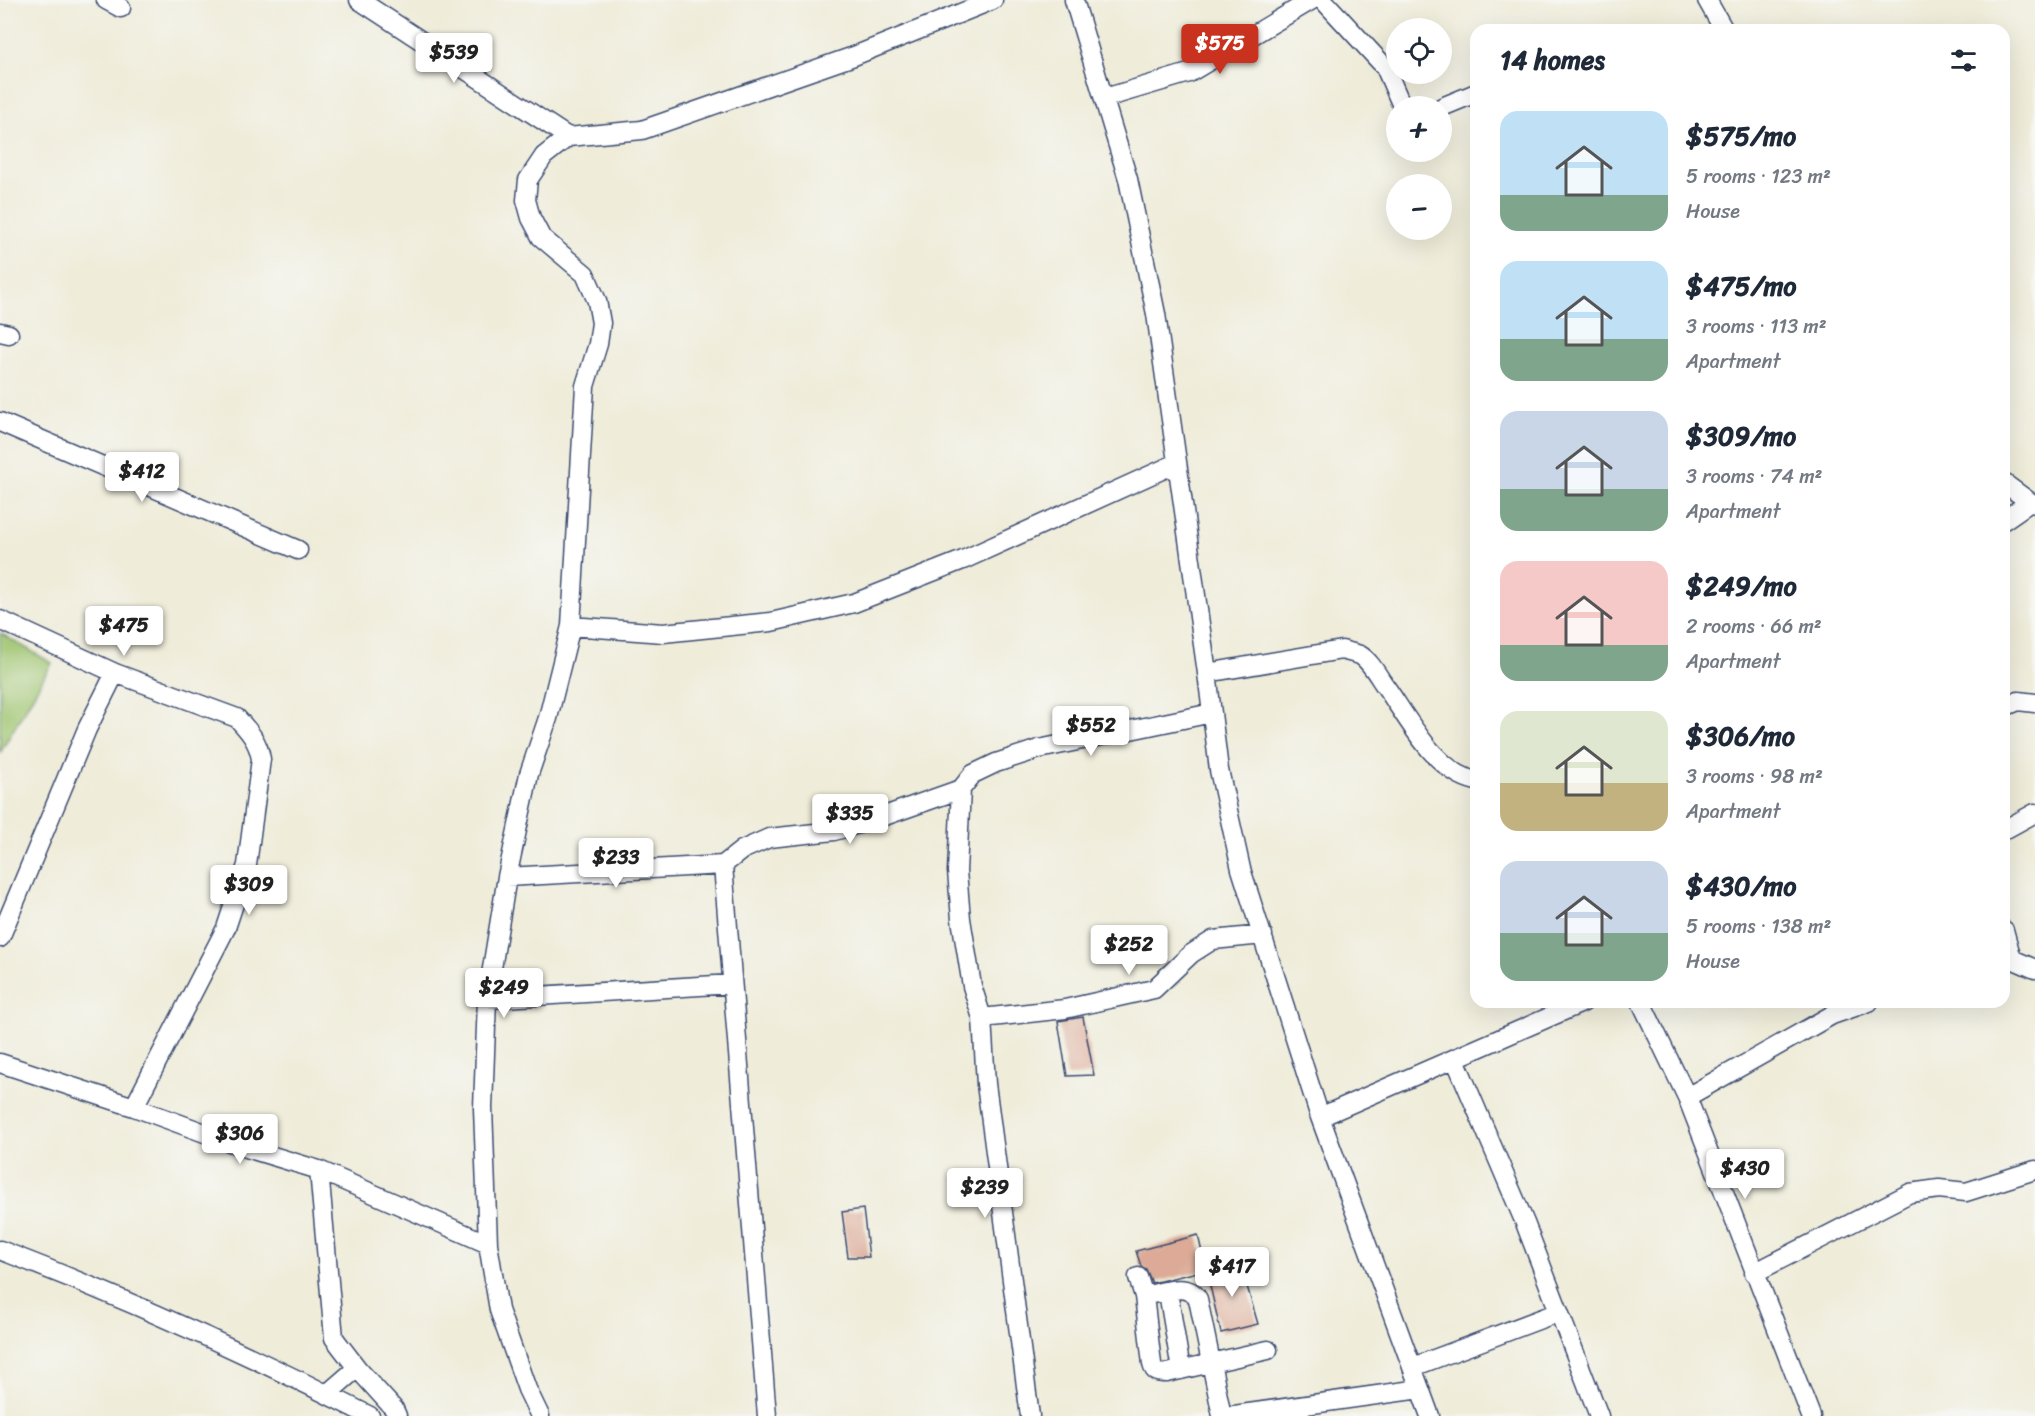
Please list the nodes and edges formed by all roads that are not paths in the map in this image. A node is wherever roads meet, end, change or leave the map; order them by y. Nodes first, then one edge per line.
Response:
1 (359, 0) edge
2 (993, 0) edge
3 (1074, 0) edge
4 (1312, 0) edge
5 (1323, 0) edge
6 (1707, 0) edge
7 (1721, 24) edge
8 (1470, 95) edge
9 (1398, 96) edge
10 (1105, 98) junction
11 (1452, 103) edge
12 (568, 138) junction
13 (0, 422) edge
14 (1177, 463) junction
15 (2010, 487) edge
16 (2032, 503) edge
17 (2010, 516) edge
18 (298, 550) dead end
19 (0, 620) edge
20 (571, 626) junction
21 (115, 673) junction
22 (1207, 673) junction
23 (2035, 703) edge
24 (2010, 704) edge
25 (1212, 712) junction
26 (1470, 779) edge
27 (961, 789) junction
28 (2035, 813) edge
29 (2010, 827) edge
30 (723, 865) junction
31 (507, 877) junction
32 (1263, 935) junction
33 (0, 938) edge
34 (2010, 961) edge
35 (2035, 969) edge
36 (732, 984) junction
37 (487, 999) junction
38 (1570, 1008) edge
39 (1644, 1008) edge
40 (1853, 1008) edge
41 (982, 1018) junction
42 (1455, 1059) junction
43 (0, 1063) edge
44 (1687, 1097) junction
45 (134, 1107) junction
46 (1320, 1117) junction
47 (319, 1170) junction
48 (2035, 1170) edge
49 (488, 1244) junction
50 (0, 1250) edge
51 (1754, 1273) junction
52 (1138, 1277) dead end
53 (1168, 1292) junction
54 (1144, 1296) junction
55 (1559, 1312) junction
56 (1268, 1350) dead end
57 (1211, 1364) junction
58 (1413, 1367) junction
59 (357, 1368) junction
60 (1181, 1370) junction
61 (1420, 1389) junction
62 (327, 1394) junction
63 (390, 1414) edge
64 (370, 1416) edge
65 (540, 1416) edge
66 (767, 1416) edge
67 (1030, 1416) edge
68 (1224, 1416) edge
69 (1430, 1416) edge
70 (1599, 1416) edge
71 (1811, 1416) edge

1 - 12 street
2 - 12 street
3 - 10 street
4 - 10 street
5 - 9 street
6 - 7 street
8 - 11 street
10 - 14 street
12 - 20 street
13 - 18 street
14 - 20 street
14 - 22 street
15 - 16 street
16 - 17 street
19 - 21 street
20 - 31 street
21 - 33 street
21 - 45 street
22 - 25 street
22 - 26 street
23 - 24 street
25 - 27 street
25 - 32 street
27 - 30 street
27 - 41 street
28 - 29 street
30 - 31 street
30 - 36 street
31 - 37 street
32 - 41 street
32 - 46 street
34 - 35 street
36 - 37 street
36 - 66 street
37 - 49 street
38 - 42 street
39 - 44 street
40 - 44 street
41 - 67 street
42 - 46 street
42 - 55 street
43 - 45 street
44 - 51 street
45 - 47 street
46 - 58 street
47 - 49 street
47 - 59 street
48 - 51 street
49 - 65 street
50 - 62 street
51 - 71 street
52 - 54 street
53 - 54 street
53 - 57 street
53 - 60 street
54 - 60 street
55 - 58 street
55 - 70 street
56 - 57 street
57 - 60 street
57 - 68 street
58 - 61 street
59 - 62 street
59 - 63 street
61 - 68 street
61 - 69 street
62 - 64 street

